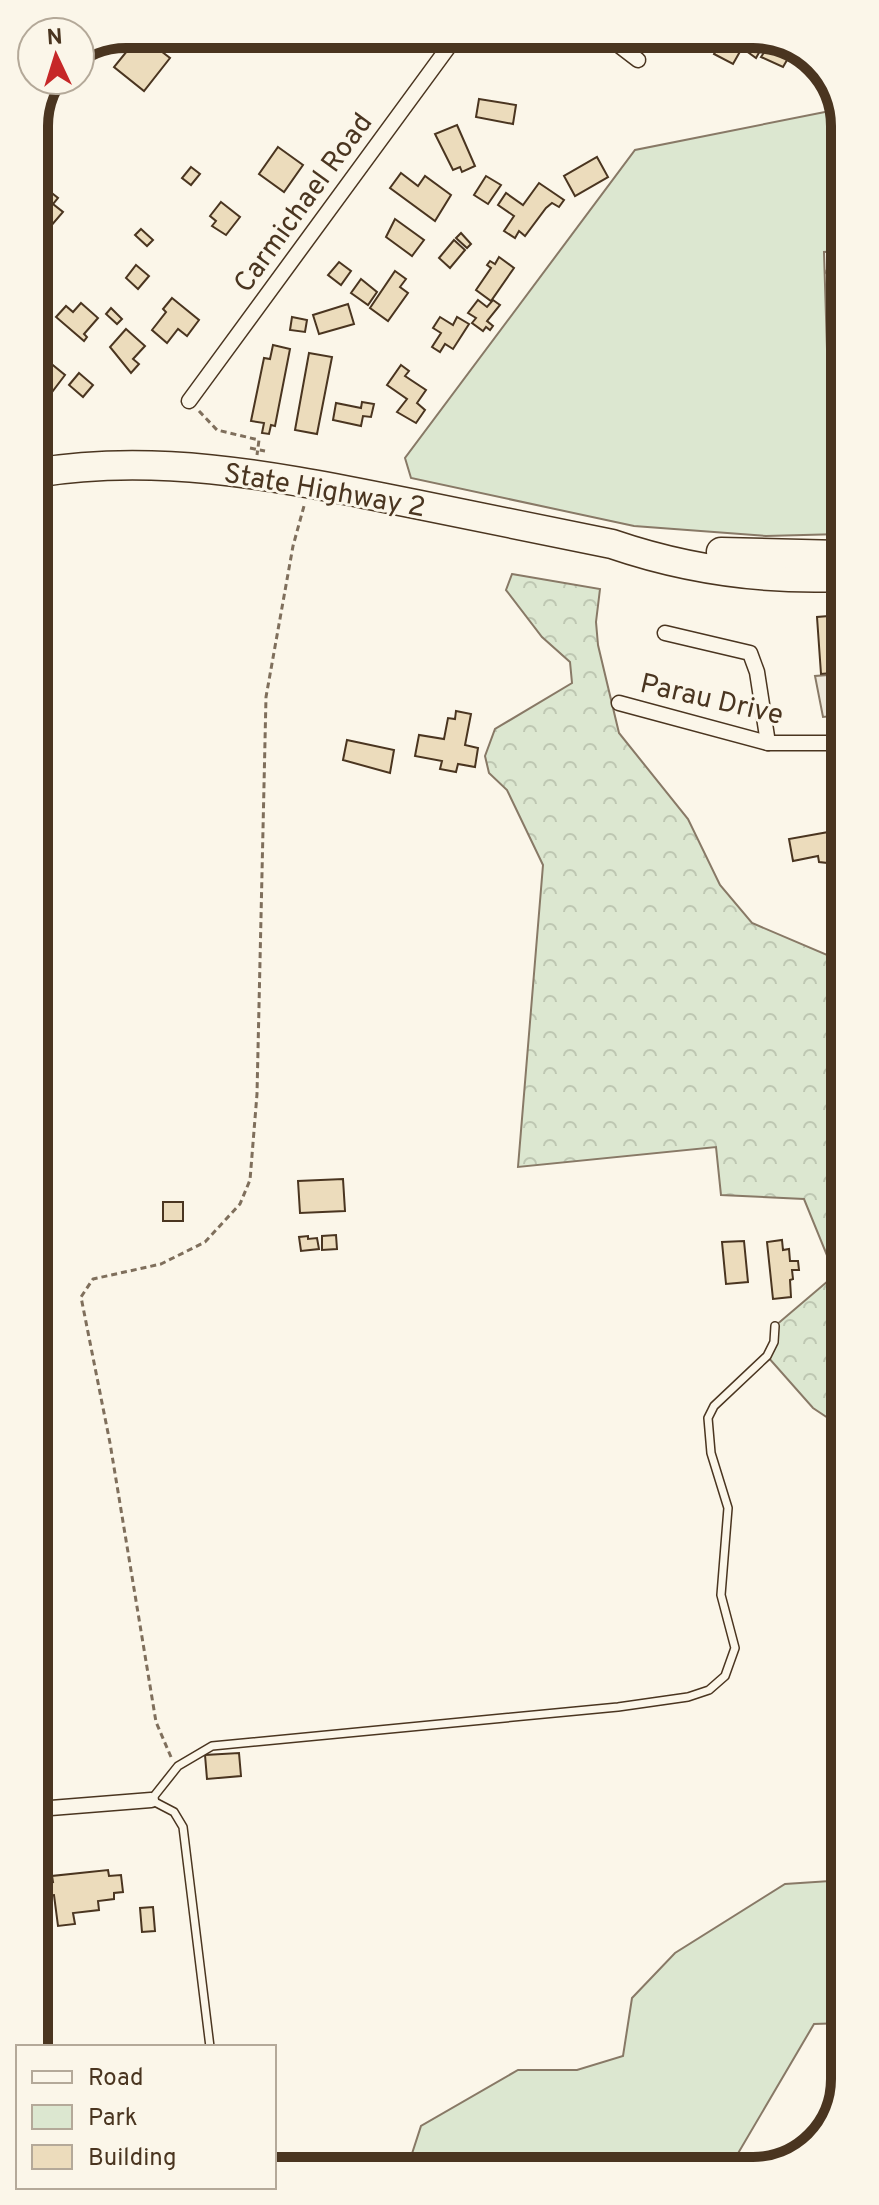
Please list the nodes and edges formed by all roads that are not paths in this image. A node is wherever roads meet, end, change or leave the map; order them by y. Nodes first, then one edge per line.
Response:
1 (448, 48) edge
2 (622, 48) edge
3 (638, 60) dead end
4 (189, 401) road end
5 (48, 472) edge
6 (612, 544) junction
7 (831, 555) edge
8 (831, 577) edge
9 (665, 633) dead end
10 (619, 703) dead end
11 (768, 743) junction
12 (831, 743) edge
13 (775, 1326) dead end
14 (151, 1800) junction
15 (48, 1808) edge
16 (210, 2045) edge

1 - 4 street, Carmichael Road
2 - 3 street
5 - 6 highway, State Highway 2
6 - 7 highway, State Highway 2
6 - 8 highway, State Highway 2
9 - 11 street
10 - 11 street, Parau Drive
11 - 12 street, Parau Drive
13 - 14 lane
14 - 15 street
14 - 16 lane

